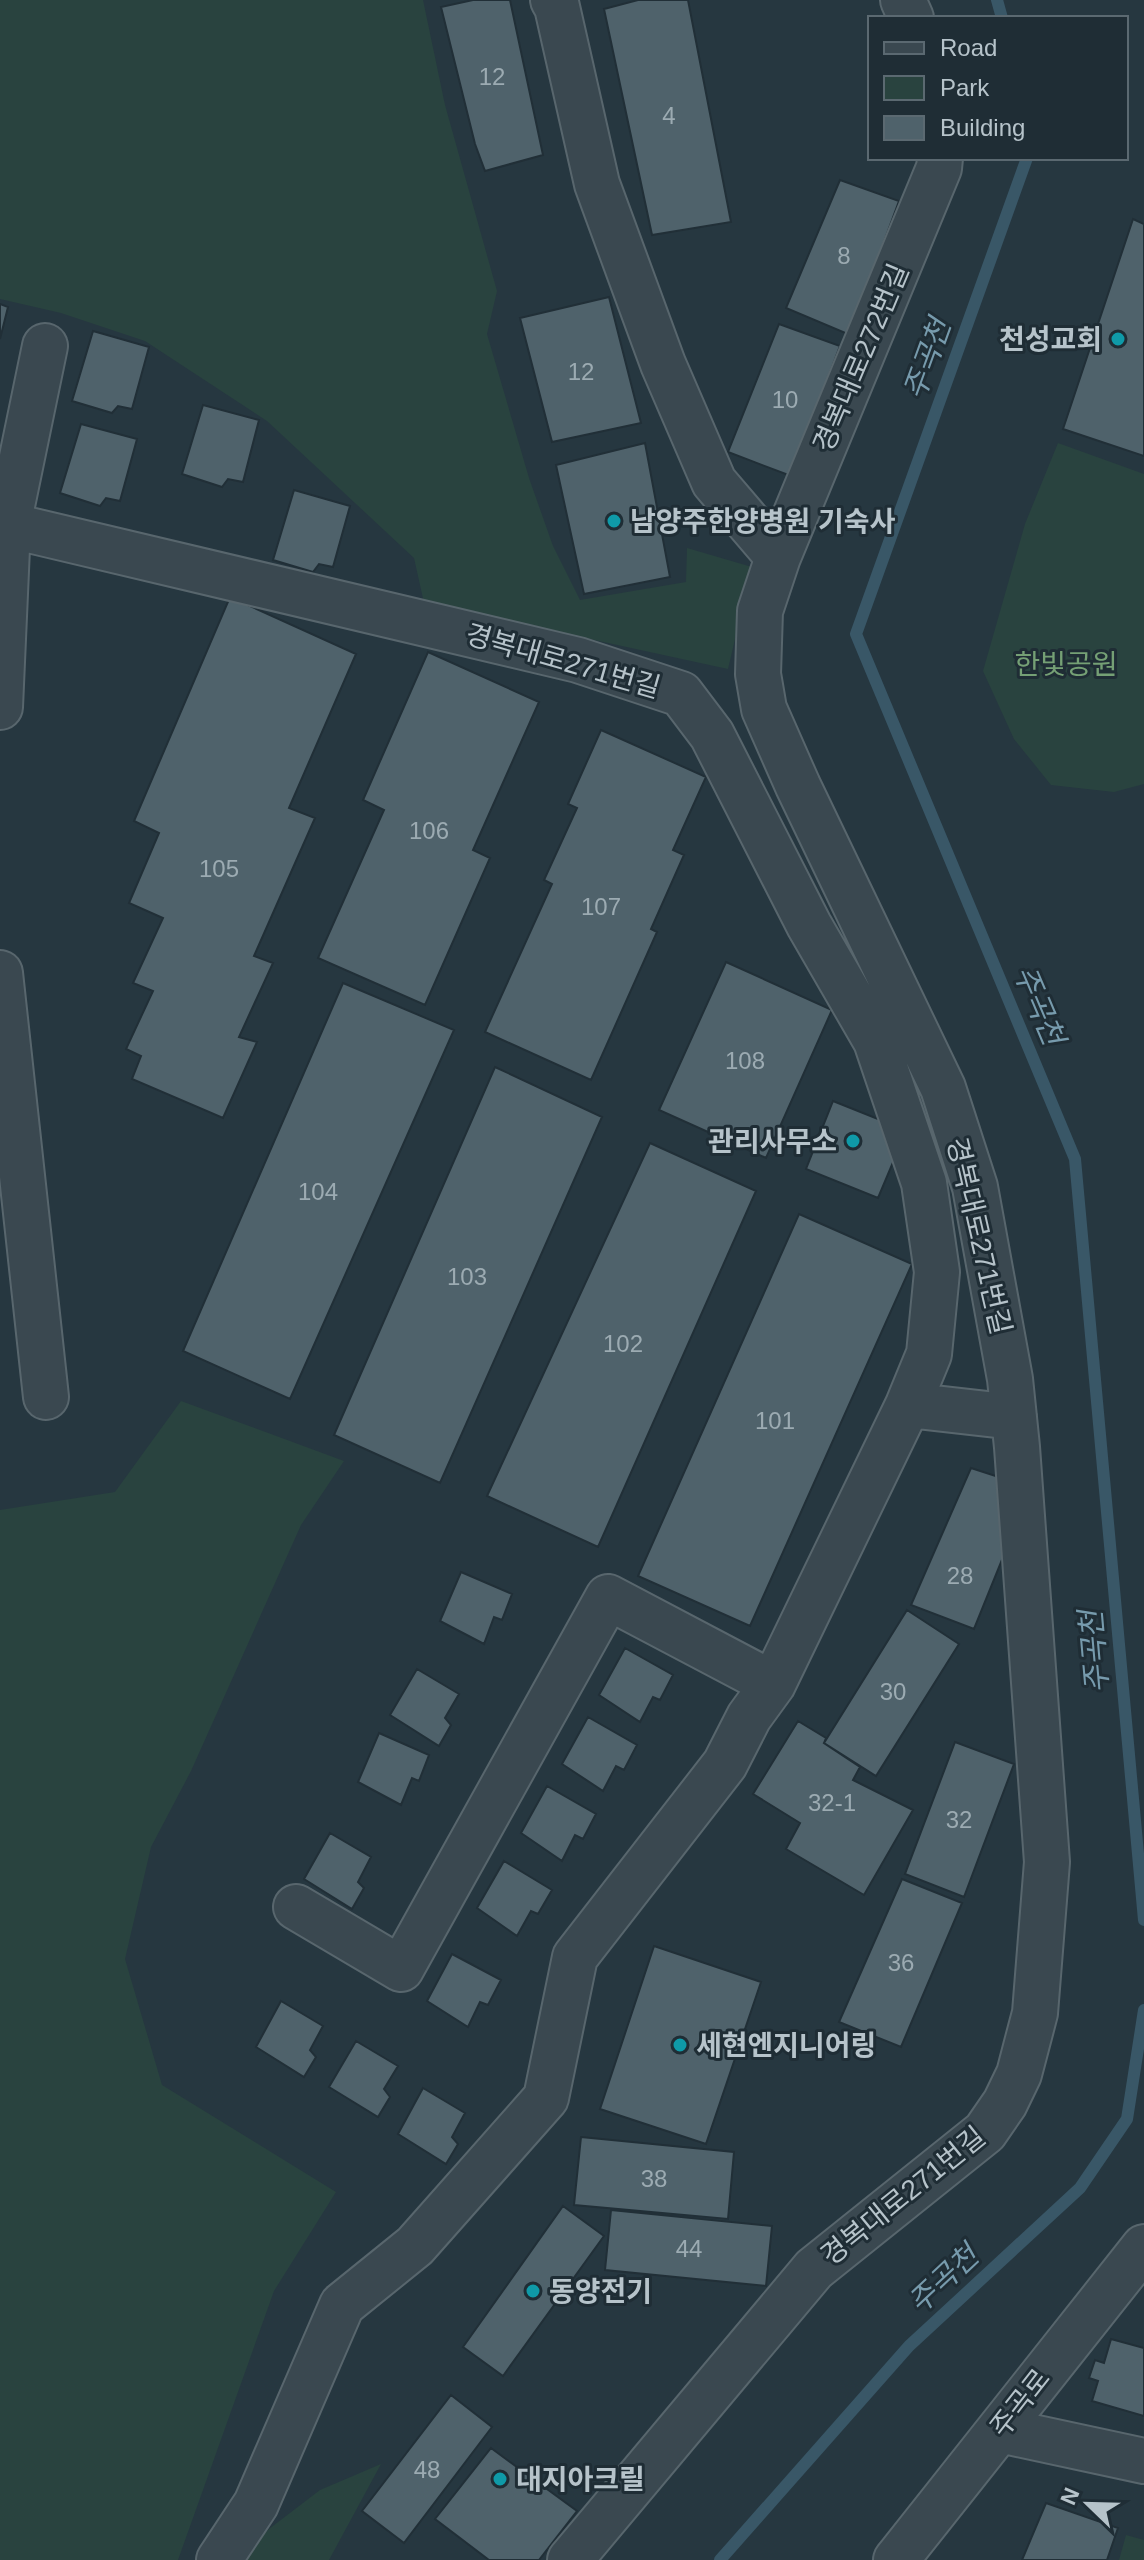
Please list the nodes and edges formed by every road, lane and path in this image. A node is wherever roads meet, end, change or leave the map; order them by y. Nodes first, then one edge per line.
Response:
1 (553, 0) edge
2 (940, 160) edge
3 (45, 346) dead end
4 (8, 525) junction
5 (778, 557) junction
6 (0, 707) edge
7 (0, 973) edge
8 (13, 1220) edge
9 (46, 1397) dead end
10 (908, 1405) junction
11 (1014, 1417) junction
12 (773, 1684) junction
13 (296, 1907) dead end
14 (1144, 2247) edge
15 (1000, 2430) junction
16 (1144, 2461) edge
17 (219, 2560) edge
18 (570, 2560) edge
19 (896, 2560) edge

1 - 5 street
2 - 5 street, 경복대로272번길
3 - 4 street
4 - 6 street
4 - 10 street, 경복대로271번길
5 - 11 street, 경복대로271번길
7 - 8 street
8 - 9 street
10 - 11 street
10 - 12 street, 경복대로271번길
11 - 18 street, 경복대로271번길
12 - 13 street
12 - 17 street, 경복대로271번길
14 - 15 street, 주곡로
15 - 16 street
15 - 19 street, 주곡로

